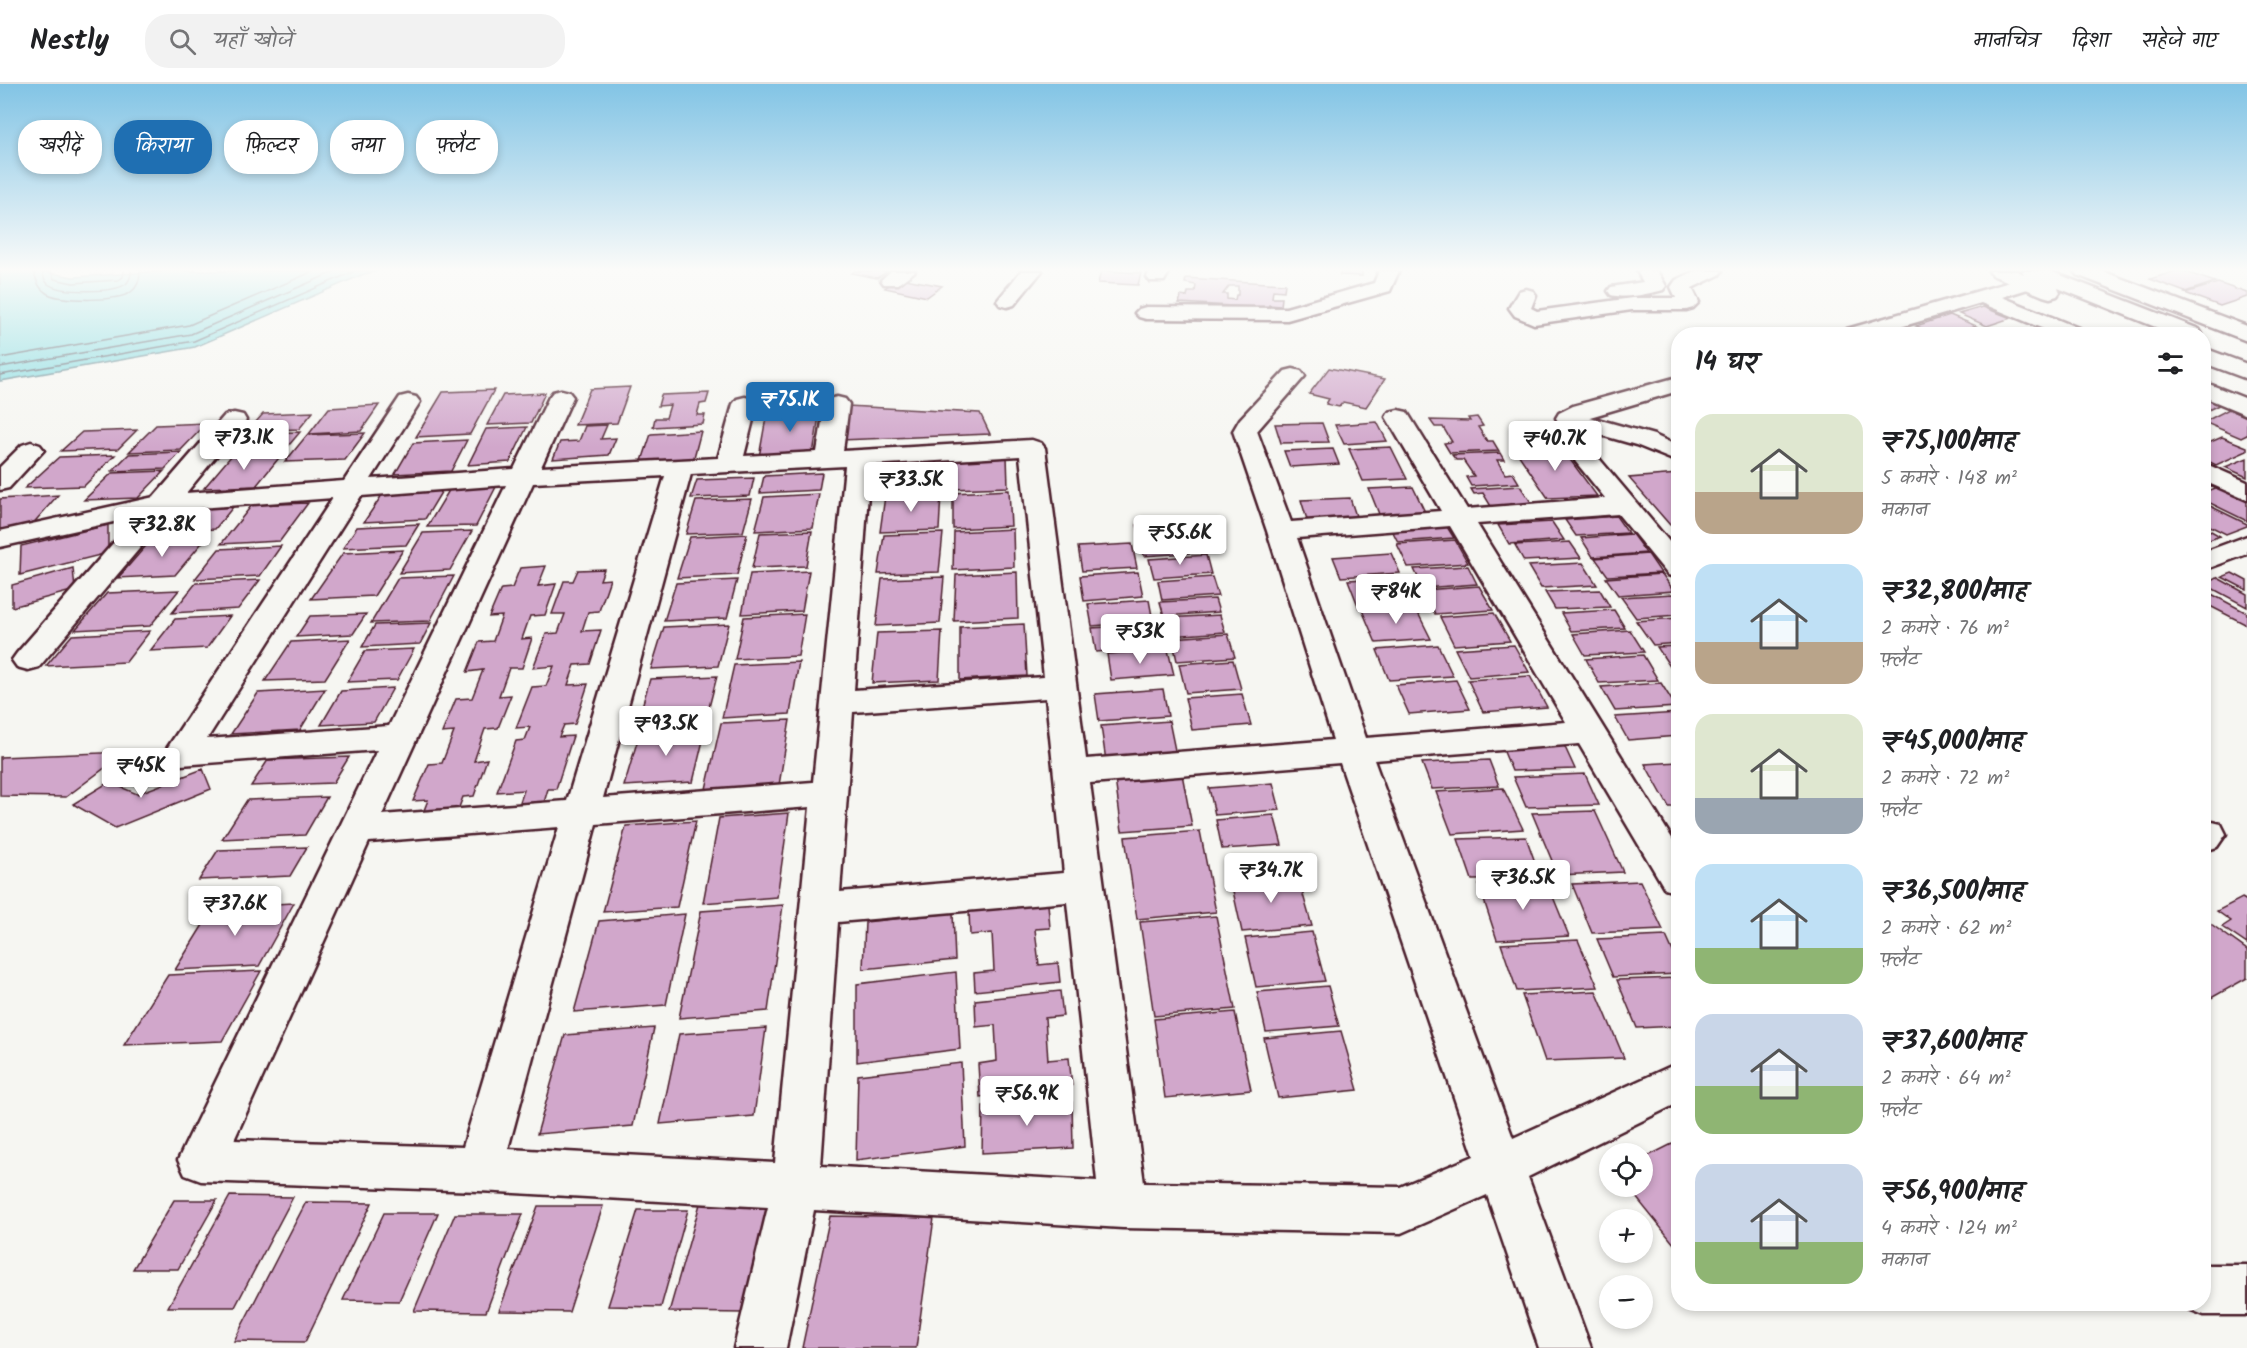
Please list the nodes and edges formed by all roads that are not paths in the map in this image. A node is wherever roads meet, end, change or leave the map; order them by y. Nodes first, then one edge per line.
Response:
1 (2211, 342) edge
2 (2247, 357) edge
3 (2211, 358) edge
4 (2247, 372) edge
5 (1293, 376) dead end
6 (1671, 386) edge
7 (2211, 392) edge
8 (561, 397) dead end
9 (408, 402) dead end
10 (745, 404) dead end
11 (837, 404) dead end
12 (2247, 408) edge
13 (1398, 417) dead end
14 (234, 420) dead end
15 (31, 450) dead end
16 (1671, 452) edge
17 (843, 460) junction
18 (1588, 461) dead end
19 (729, 466) junction
20 (680, 468) junction
21 (2211, 474) edge
22 (523, 476) junction
23 (0, 482) edge
24 (350, 489) junction
25 (2247, 492) edge
26 (166, 502) junction
27 (1625, 505) junction
28 (1458, 517) junction
29 (1281, 531) junction
30 (0, 539) edge
31 (2247, 544) edge
32 (2211, 559) edge
33 (1671, 561) edge
34 (28, 660) dead end
35 (1061, 686) junction
36 (837, 702) junction
37 (1589, 732) junction
38 (400, 737) junction
39 (1353, 750) junction
40 (1072, 772) junction
41 (829, 793) junction
42 (581, 812) junction
43 (357, 830) junction
44 (1671, 867) edge
45 (1085, 886) junction
46 (819, 909) junction
47 (1671, 1085) edge
48 (1502, 1166) junction
49 (479, 1169) junction
50 (796, 1186) junction
51 (1123, 1205) junction
52 (2211, 1290) edge
53 (2247, 1290) edge
54 (760, 1348) edge
55 (1564, 1348) edge

1 - 2 street
3 - 4 street
5 - 29 street
6 - 16 street
7 - 12 street
8 - 22 street
9 - 24 street
10 - 19 street
11 - 17 street
13 - 28 street
14 - 26 street
15 - 23 street
17 - 19 street
17 - 35 street
17 - 36 street
18 - 27 street
19 - 20 street
20 - 22 street
20 - 42 street
21 - 25 street
22 - 24 street
22 - 38 street
24 - 26 street
24 - 38 street
26 - 30 street
26 - 34 street
27 - 28 street
27 - 33 street
28 - 29 street
28 - 37 street
29 - 39 street
31 - 32 street
35 - 36 street
35 - 40 street
36 - 41 street
37 - 39 street
37 - 44 street
38 - 43 street
39 - 40 street
39 - 48 street
40 - 45 street
41 - 42 street
41 - 46 street
42 - 43 street
42 - 49 street
43 - 49 street
45 - 46 street
45 - 51 street
46 - 50 street
47 - 48 street
48 - 51 street
48 - 55 street
49 - 50 street
50 - 51 street
50 - 54 street
52 - 53 street

